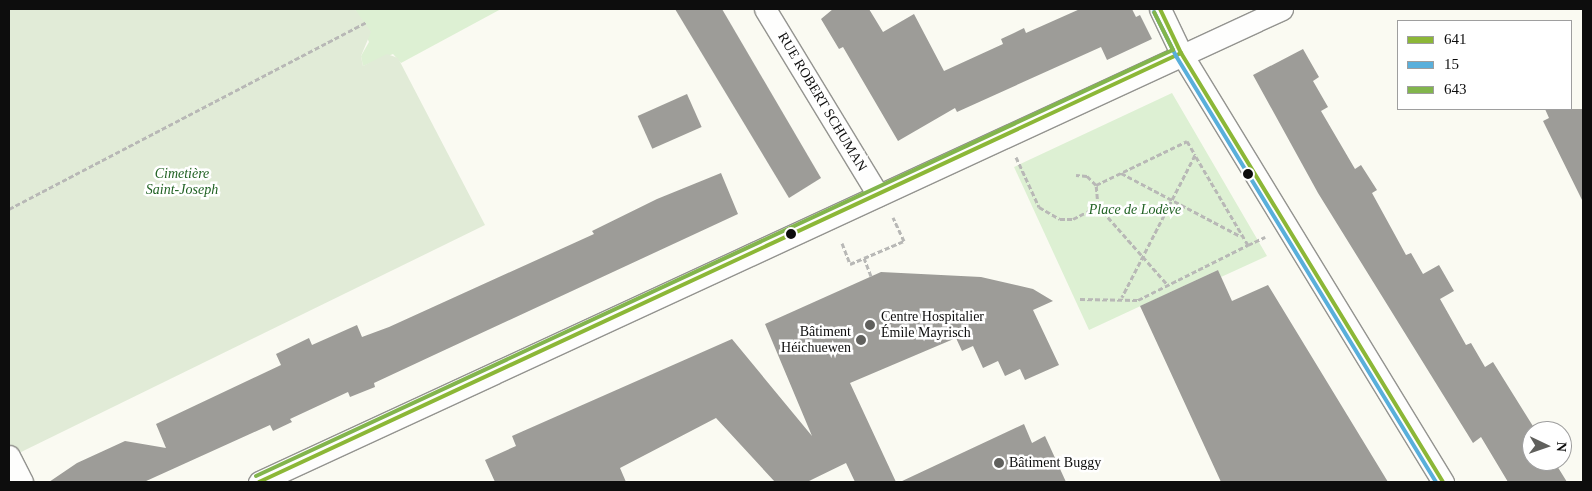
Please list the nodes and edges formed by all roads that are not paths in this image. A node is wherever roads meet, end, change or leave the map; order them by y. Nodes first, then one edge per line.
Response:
1 (765, 9) edge
2 (1160, 9) edge
3 (1282, 9) edge
4 (1181, 53) junction
5 (878, 195) junction
6 (9, 456) edge
7 (22, 482) edge
8 (258, 482) edge
9 (1443, 482) edge

1 - 5 street, RUE ROBERT SCHUMAN
2 - 4 street
3 - 4 street
4 - 5 street
4 - 9 street
5 - 8 street
6 - 7 street

